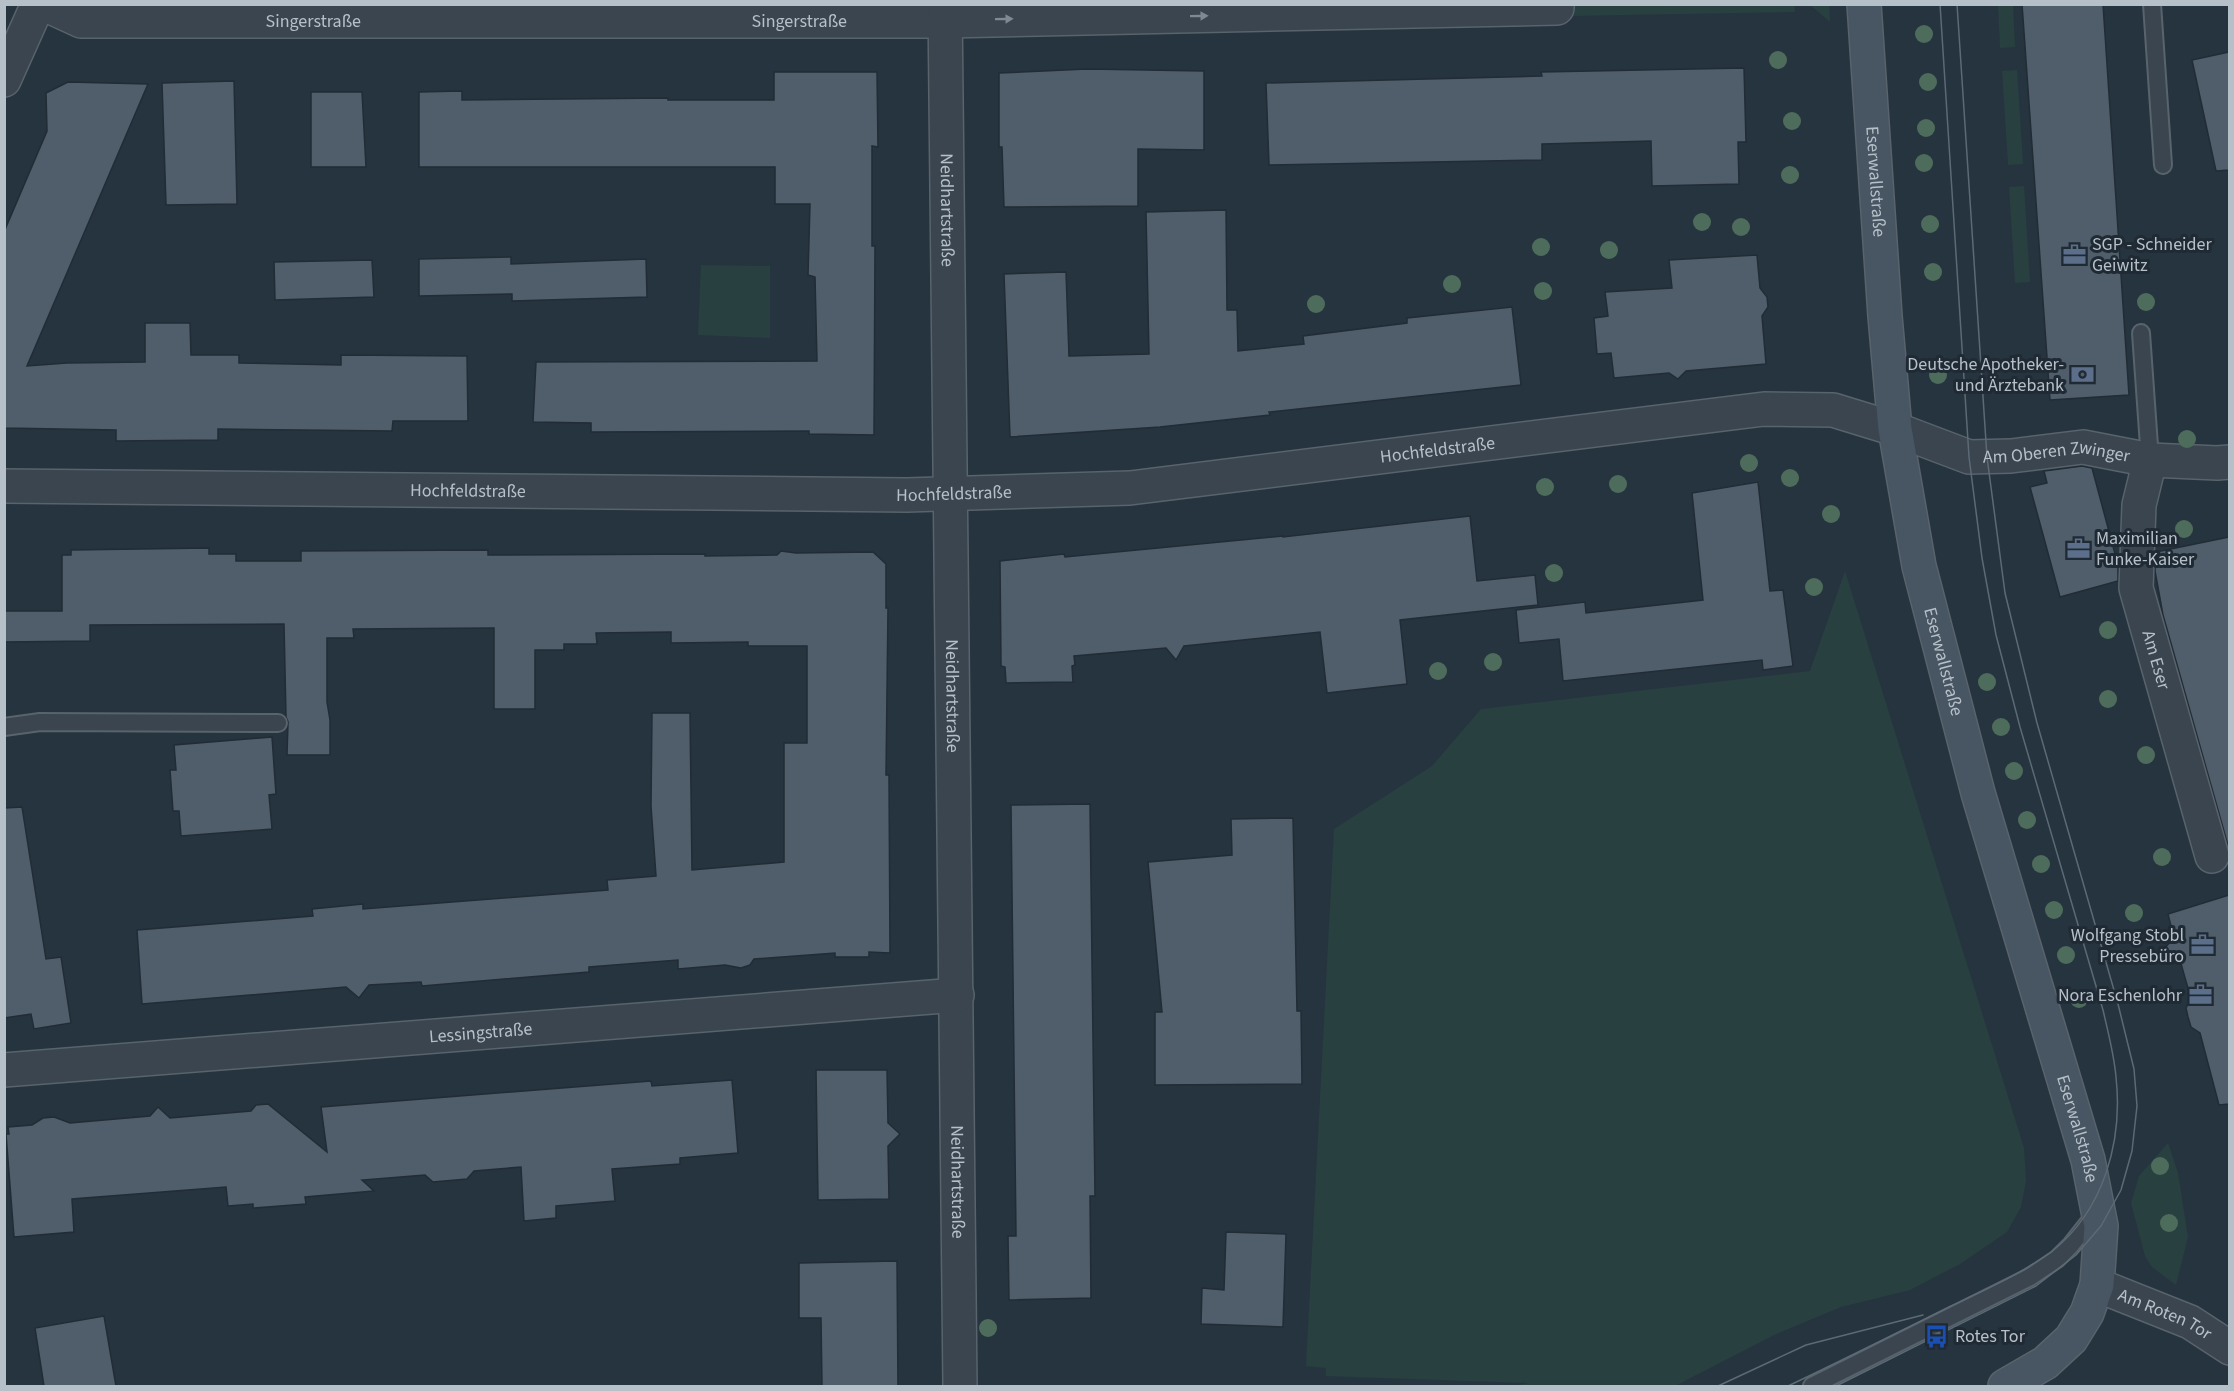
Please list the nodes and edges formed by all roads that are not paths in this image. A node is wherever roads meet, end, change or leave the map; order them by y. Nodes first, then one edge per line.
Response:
1 (38, 4) edge
2 (44, 4) edge
3 (2152, 4) edge
4 (1557, 6) edge
5 (945, 13) edge
6 (1865, 15) edge
7 (4, 81) edge
8 (2163, 165) dead end
9 (2141, 333) dead end
10 (1895, 429) junction
11 (2150, 460) junction
12 (2229, 462) edge
13 (4, 486) edge
14 (951, 495) junction
15 (278, 723) dead end
16 (4, 727) edge
17 (2212, 856) dead end
18 (957, 995) junction
19 (4, 1070) edge
20 (2098, 1211) junction
21 (2097, 1285) junction
22 (2229, 1348) edge
23 (960, 1386) edge
24 (1812, 1386) edge
25 (2005, 1386) edge

1 - 7 street
2 - 5 street, Singerstraße
3 - 8 lane
5 -> 4 street, Singerstraße
5 - 14 street, Neidhartstraße
6 - 10 main road, Eserwallstraße
9 - 11 lane
10 - 11 street, Am Oberen Zwinger
10 - 14 street, Hochfeldstraße
10 - 20 main road, Eserwallstraße
11 - 12 street, Am Oberen Zwinger
11 - 17 street, Am Eser
13 - 14 street, Hochfeldstraße
14 - 18 street, Neidhartstraße
15 - 16 lane
18 - 19 street, Lessingstraße
18 - 23 street, Neidhartstraße
20 - 21 main road, Eserwallstraße
20 - 24 lane
21 - 22 street, Am Roten Tor
21 - 25 main road, Eserwallstraße

